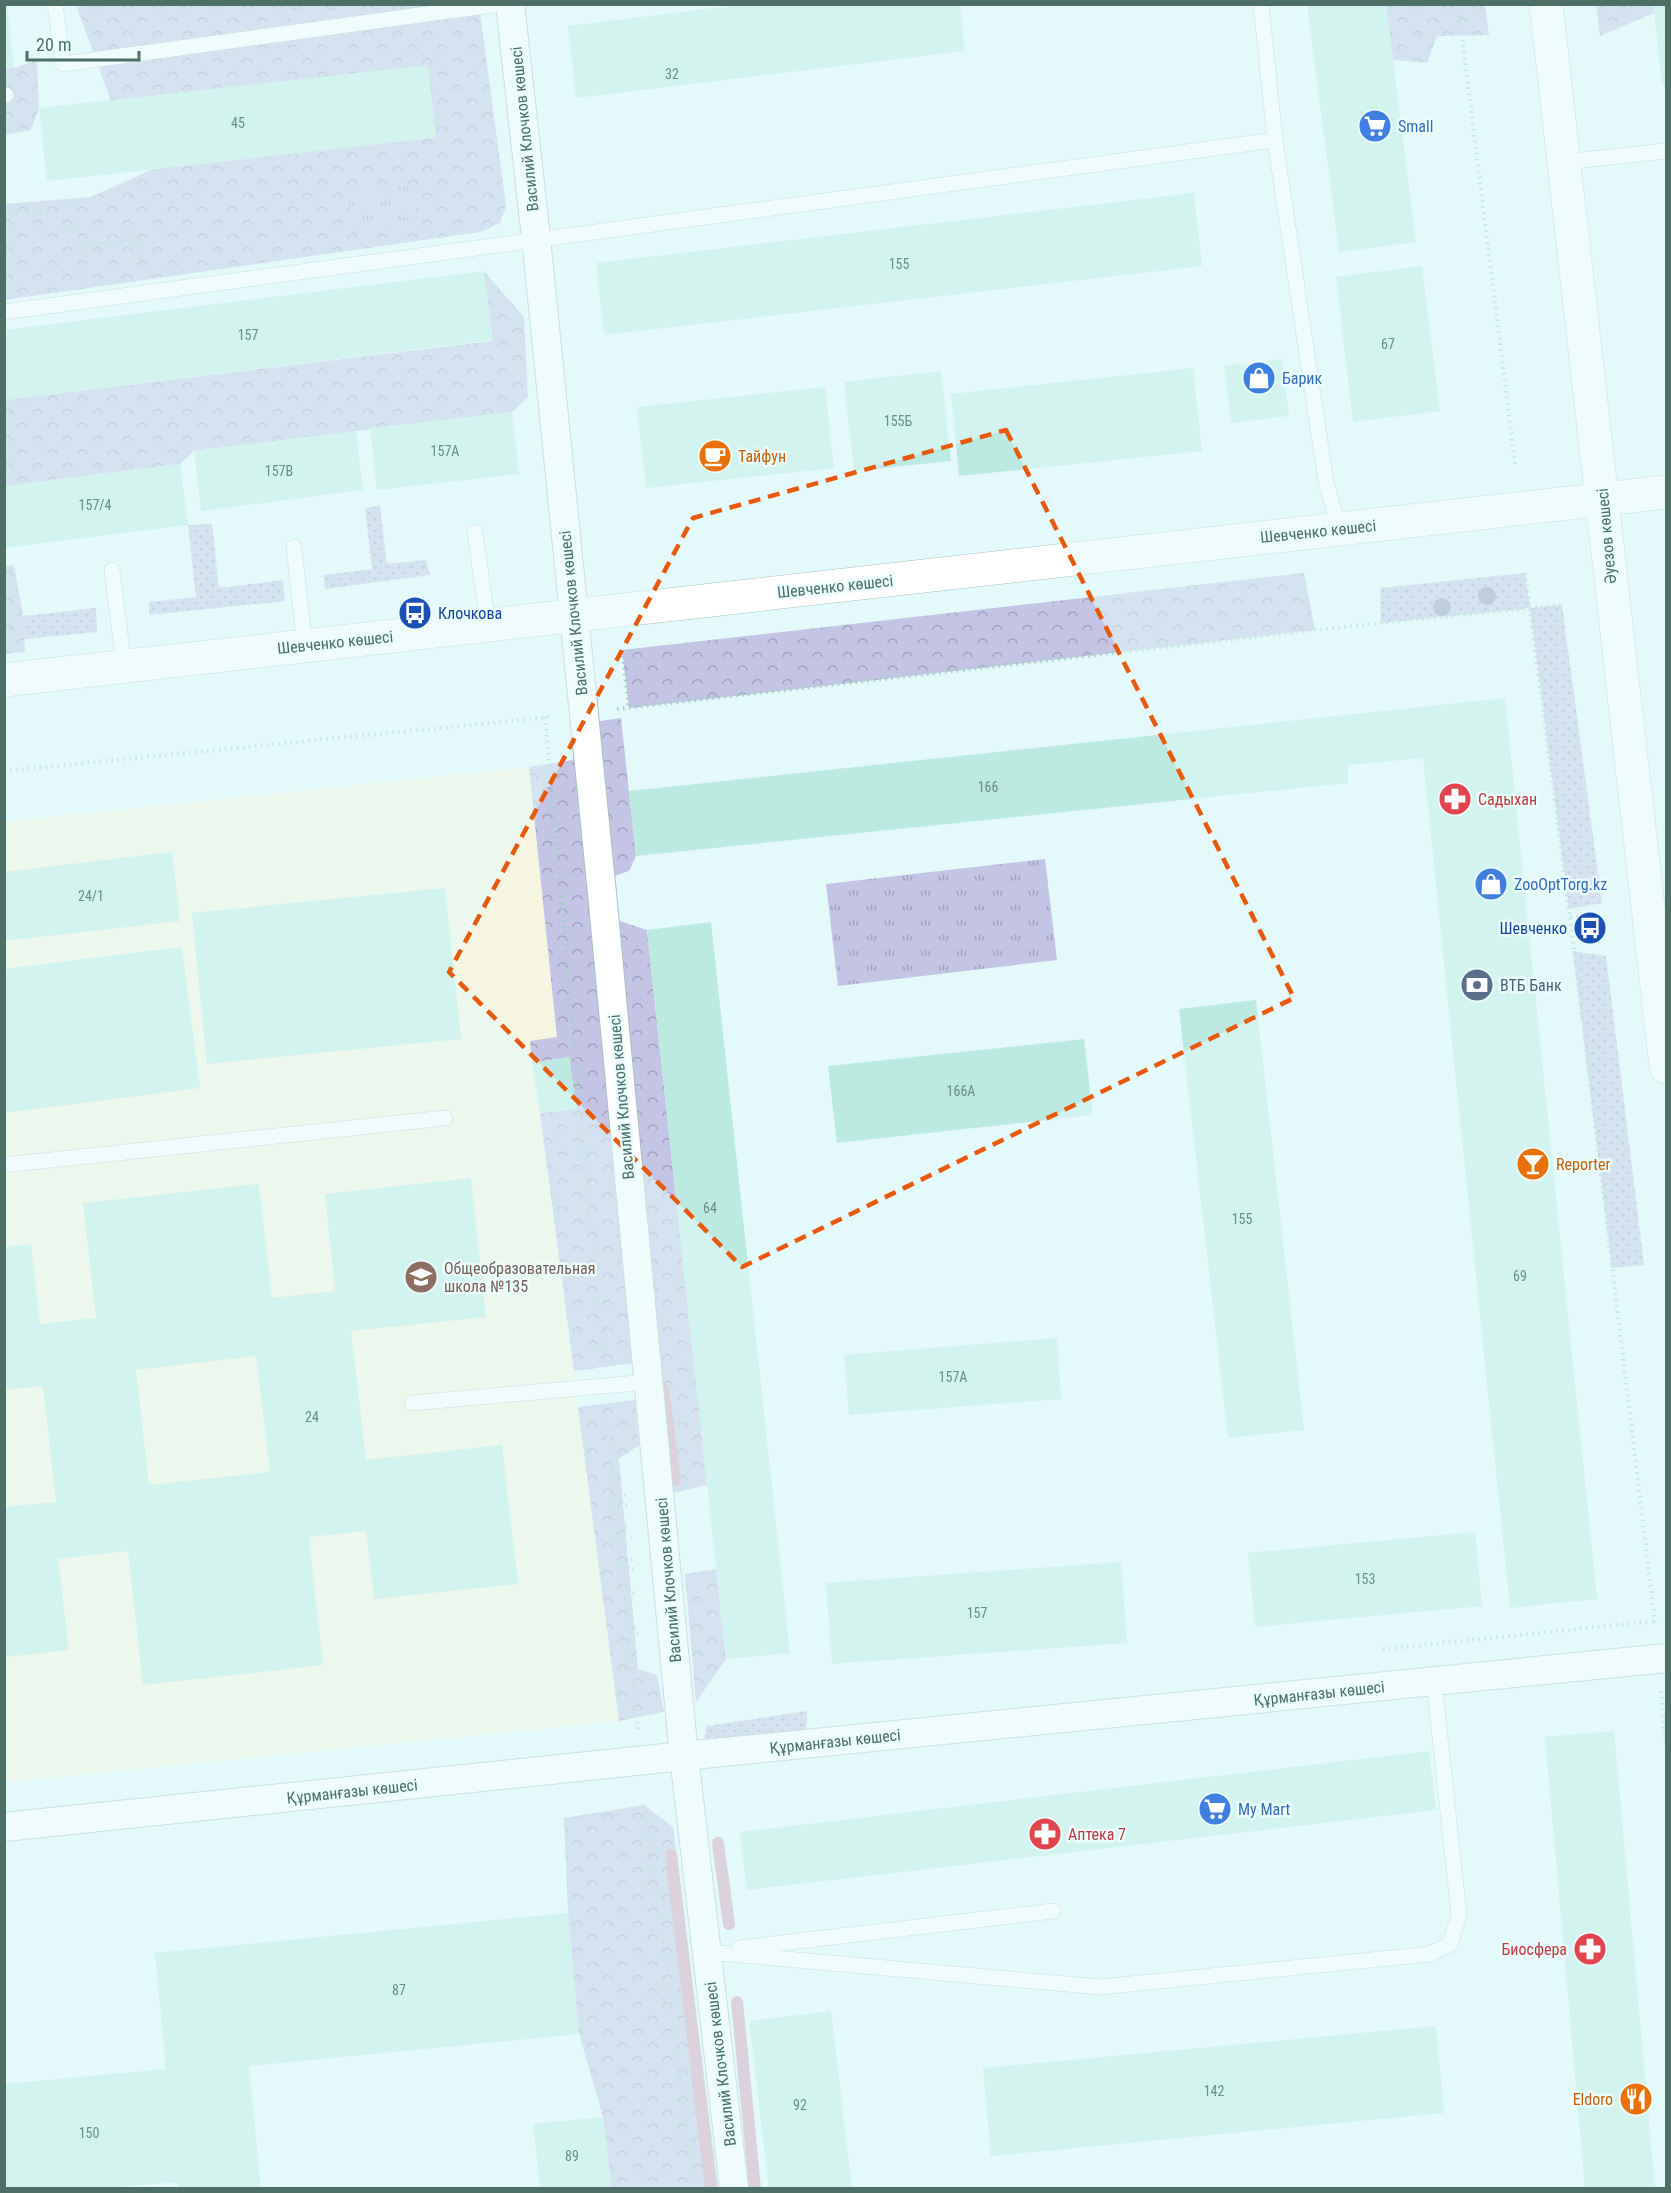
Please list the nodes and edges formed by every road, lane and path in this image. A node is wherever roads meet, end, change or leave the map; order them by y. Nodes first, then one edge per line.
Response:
1 (55, 4) edge
2 (500, 4) edge
3 (510, 4) edge
4 (1261, 4) edge
5 (1458, 4) edge
6 (1546, 4) edge
7 (1275, 140) junction
8 (1666, 151) edge
9 (1564, 162) junction
10 (4, 215) edge
11 (536, 238) junction
12 (80, 246) junction
13 (145, 291) junction
14 (87, 299) junction
15 (4, 312) edge
16 (1515, 464) dead end
17 (1666, 492) edge
18 (1603, 499) junction
19 (1339, 529) junction
20 (476, 532) dead end
21 (294, 546) dead end
22 (112, 570) dead end
23 (1525, 573) dead end
24 (1562, 605) dead end
25 (1530, 608) junction
26 (573, 615) junction
27 (488, 625) junction
28 (305, 646) junction
29 (622, 650) dead end
30 (124, 666) junction
31 (4, 680) edge
32 (629, 708) junction
33 (583, 713) junction
34 (545, 717) junction
35 (4, 771) edge
36 (1570, 918) junction
37 (1588, 939) dead end
38 (1666, 1067) edge
39 (445, 1118) dead end
40 (4, 1165) edge
41 (648, 1382) junction
42 (605, 1386) junction
43 (412, 1404) dead end
44 (1662, 1659) edge
45 (1434, 1681) junction
46 (639, 1736) dead end
47 (1666, 1746) edge
48 (684, 1756) junction
49 (644, 1805) dead end
50 (4, 1827) edge
51 (1053, 1911) dead end
52 (707, 1952) junction
53 (694, 2188) edge
54 (734, 2188) edge

1 - 2 lane
3 - 11 street, Василий Клочков көшесі
4 - 7 lane
5 - 16 path
6 - 9 street, Әуезов көшесі
7 - 11 lane
7 - 19 lane
8 - 9 lane
9 - 18 street, Әуезов көшесі
10 - 12 path
11 - 13 lane
11 - 26 street, Василий Клочков көшесі
12 - 13 path
12 - 14 path
13 - 14 lane
14 - 15 lane
17 - 18 street, Шевченко көшесі
18 - 19 street, Шевченко көшесі
18 - 38 street, Әуезов көшесі
19 - 26 street, Шевченко көшесі
20 - 27 lane
21 - 28 lane
22 - 30 lane
23 - 25 path
24 - 25 path
25 - 32 path
25 - 36 path
26 - 27 street, Шевченко көшесі
26 - 33 street, Василий Клочков көшесі
27 - 28 street, Шевченко көшесі
28 - 30 street, Шевченко көшесі
29 - 32 path
30 - 31 street, Шевченко көшесі
32 - 33 path
33 - 34 path
33 - 41 street, Василий Клочков көшесі
34 - 35 path
34 - 42 path
36 - 37 path
36 - 44 path
39 - 40 lane
41 - 42 lane
41 - 48 street, Василий Клочков көшесі
42 - 43 lane
42 - 46 path
44 - 45 street, Құрманғазы көшесі
44 - 47 path
45 - 48 street, Құрманғазы көшесі
45 - 52 lane
48 - 50 street, Құрманғазы көшесі
48 - 52 street, Василий Клочков көшесі
49 - 53 path
51 - 52 lane
52 - 54 street, Василий Клочков көшесі

